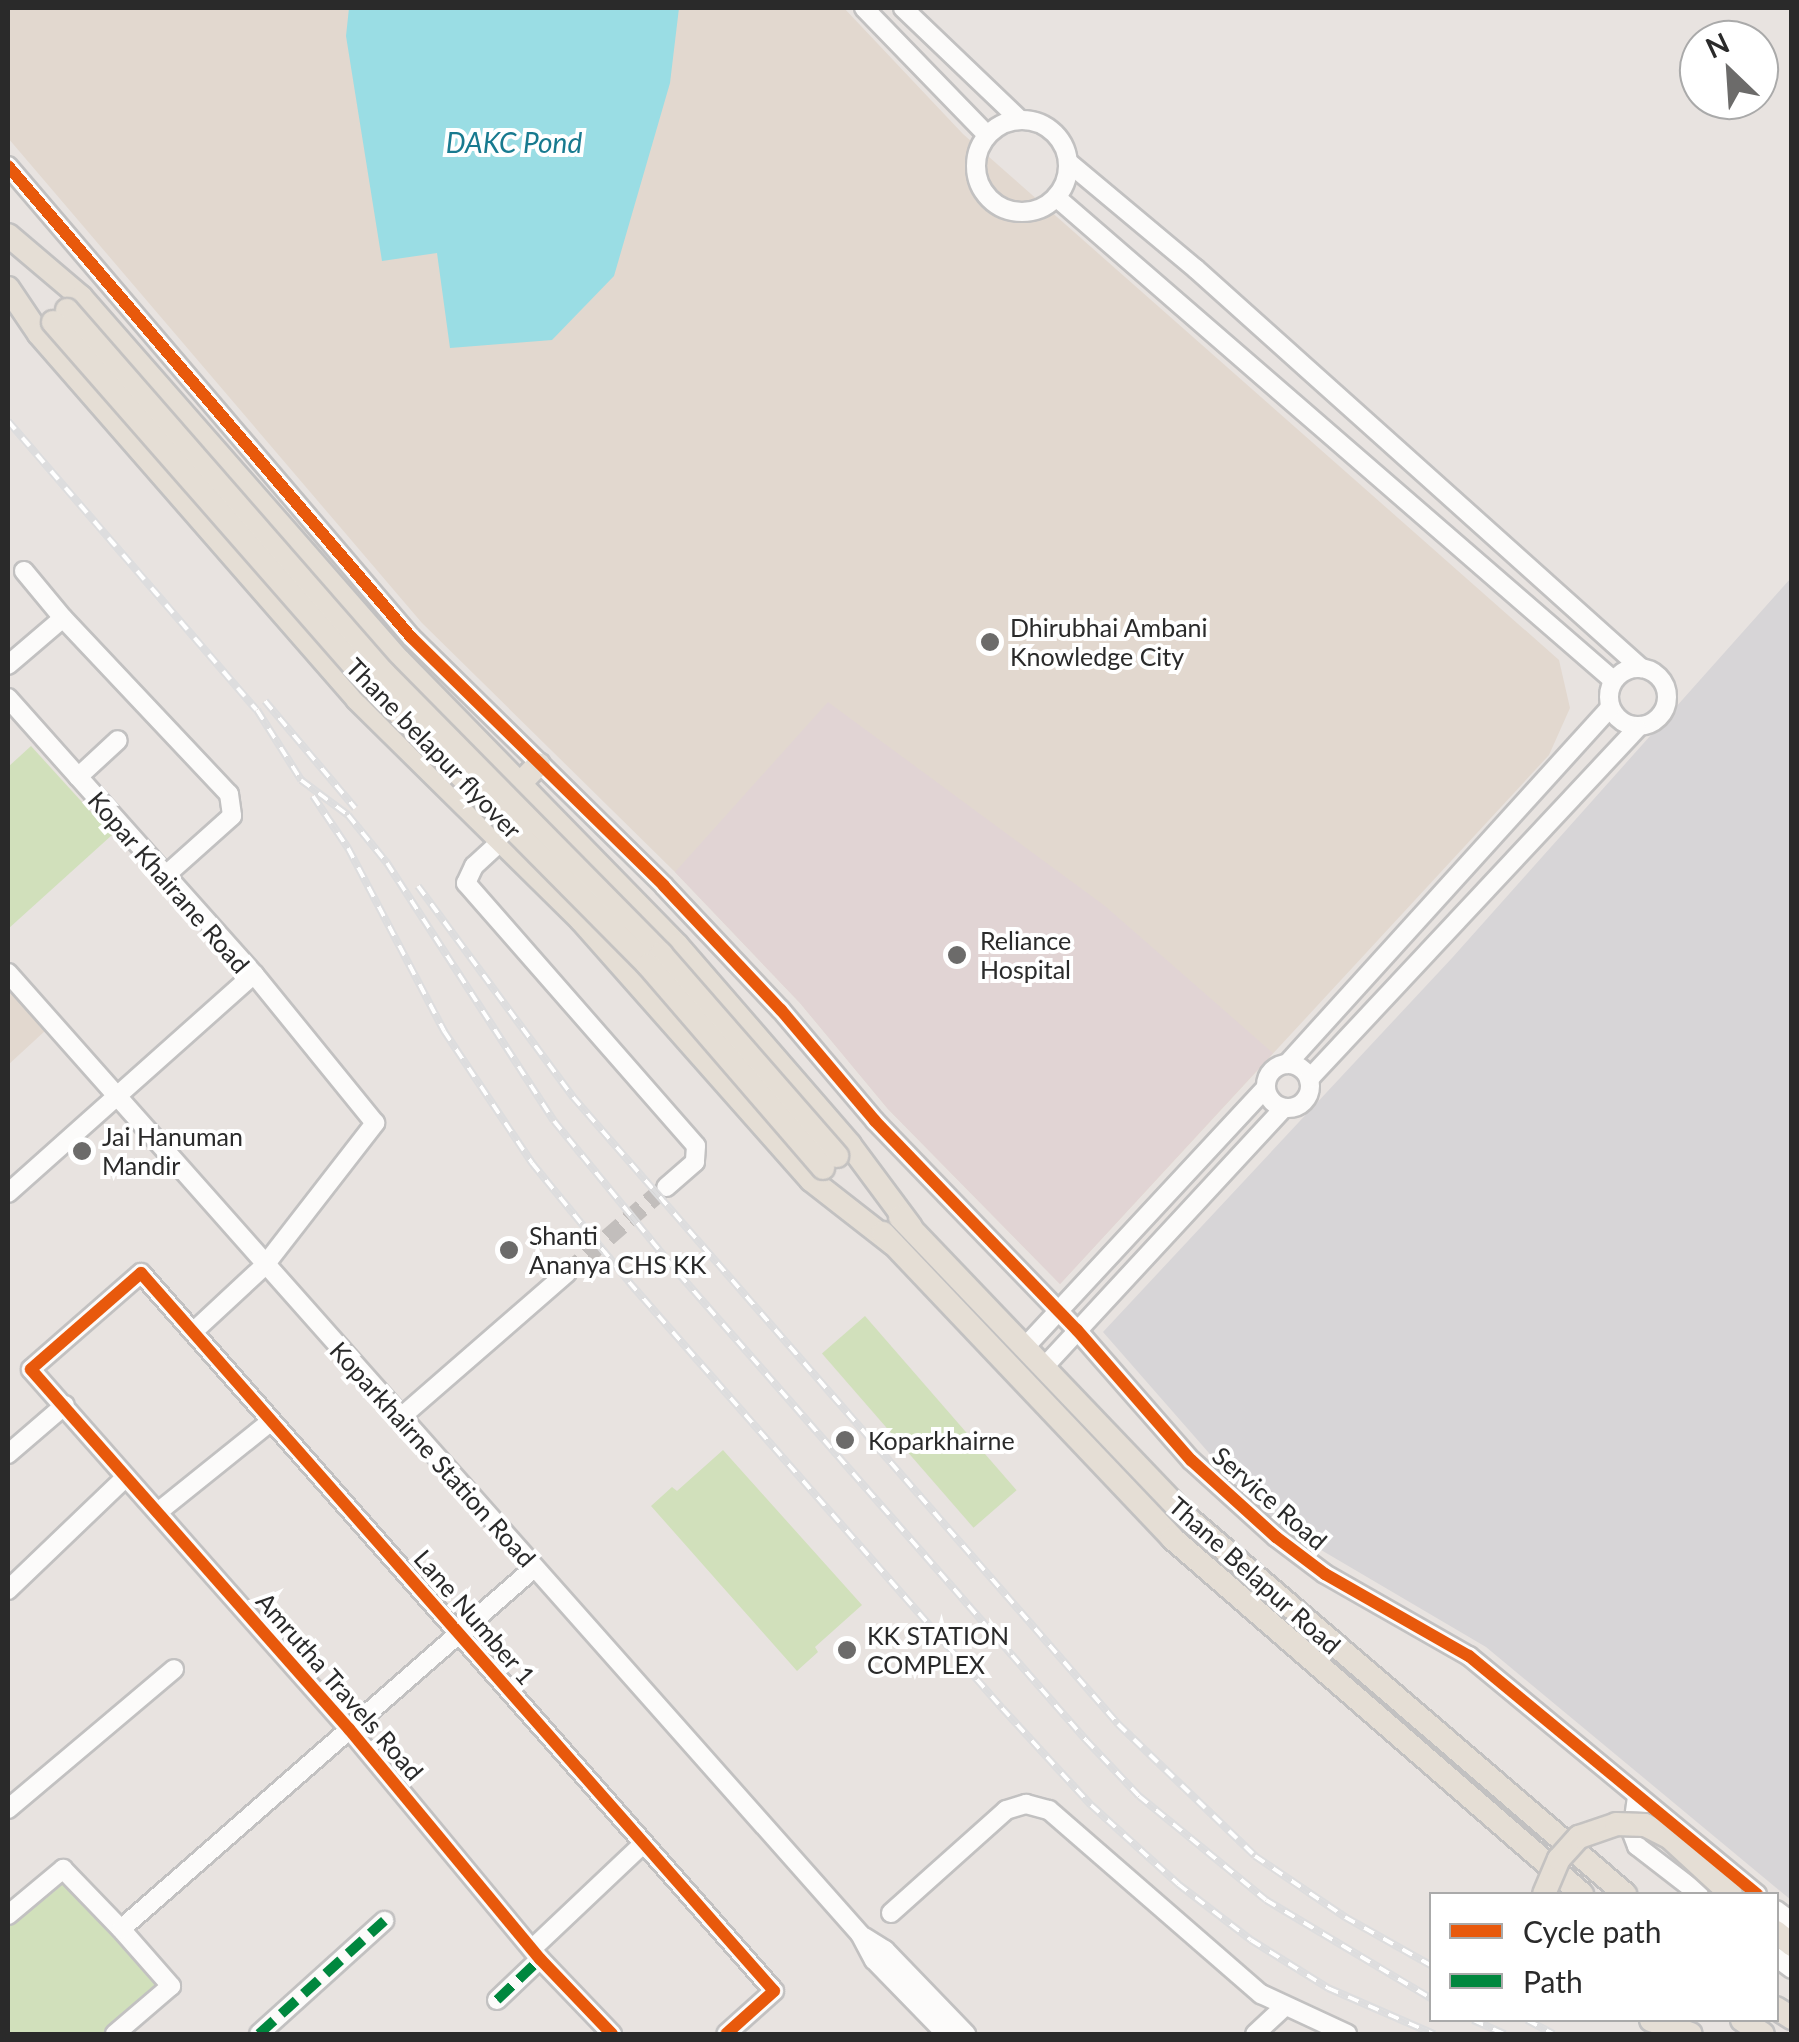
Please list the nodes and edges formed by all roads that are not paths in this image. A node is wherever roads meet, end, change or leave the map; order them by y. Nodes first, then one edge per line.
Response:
1 (864, 8) edge
2 (903, 8) edge
3 (1020, 120) junction
4 (987, 136) junction
5 (1068, 162) junction
6 (8, 166) edge
7 (1056, 197) junction
8 (8, 237) edge
9 (8, 274) edge
10 (8, 288) edge
11 (60, 316) junction
12 (24, 570) dead end
13 (63, 618) junction
14 (8, 665) edge
15 (1641, 668) junction
16 (1614, 680) junction
17 (8, 698) edge
18 (1610, 708) junction
19 (1636, 728) junction
20 (118, 740) dead end
21 (539, 764) junction
22 (78, 777) junction
23 (558, 782) junction
24 (519, 784) junction
25 (538, 803) junction
26 (481, 824) junction
27 (500, 844) junction
28 (166, 876) junction
29 (8, 974) edge
30 (254, 974) junction
31 (1287, 1064) junction
32 (1309, 1079) junction
33 (1266, 1088) junction
34 (116, 1096) junction
35 (1284, 1108) junction
36 (830, 1162) junction
37 (666, 1187) tunnel mouth
38 (8, 1193) edge
39 (912, 1228) junction
40 (893, 1244) junction
41 (265, 1265) junction
42 (567, 1273) tunnel mouth
43 (1059, 1311) junction
44 (1078, 1330) junction
45 (193, 1332) junction
46 (1025, 1347) junction
47 (1044, 1366) junction
48 (31, 1369) joint
49 (66, 1406) junction
50 (400, 1418) junction
51 (272, 1421) junction
52 (8, 1454) edge
53 (126, 1477) junction
54 (158, 1512) junction
55 (534, 1568) junction
56 (8, 1590) edge
57 (459, 1634) junction
58 (174, 1669) dead end
59 (350, 1729) junction
60 (1637, 1797) junction
61 (8, 1809) edge
62 (644, 1844) junction
63 (1545, 1892) edge
64 (1580, 1892) edge
65 (1623, 1892) edge
66 (1696, 1892) edge
67 (1729, 1892) edge
68 (1755, 1892) edge
69 (891, 1913) dead end
70 (8, 1915) edge
71 (384, 1921) dead end
72 (121, 1928) junction
73 (537, 1954) junction
74 (497, 2000) dead end
75 (1283, 2008) junction
76 (1658, 2022) edge
77 (951, 2032) edge
78 (115, 2034) edge
79 (259, 2034) edge
80 (612, 2034) edge
81 (726, 2034) edge
82 (1255, 2034) edge
83 (1347, 2034) edge
84 (1691, 2034) edge

1 - 4 street
2 - 3 street
3 - 4 street
3 - 5 street
4 - 7 street
5 - 7 street
5 - 15 street
6 - 21 street, Service Road
7 - 16 street
8 - 11 main road
8 - 24 main road
9 - 11 main road
10 - 26 main road
11 - 36 main road, Thane belapur flyover, bridge
12 - 13 street
13 - 14 street
13 - 28 street
15 - 16 street
15 - 19 street
16 - 18 street
17 - 22 street, Kopar Khairane Road
18 - 19 street
18 - 31 street
19 - 32 street
20 - 22 street
21 - 23 street, Service Road
21 - 24 main road
22 - 28 street, Kopar Khairane Road
23 - 25 street
23 - 43 street, Service Road
24 - 25 main road
24 - 26 main road
25 - 27 street
25 - 39 main road
26 - 27 main road
27 - 37 street
27 - 40 main road
28 - 30 street, Kopar Khairane Road
29 - 34 street, Koparkhairne Station Road
30 - 34 street, Kopar Khairane Road
30 - 41 street
31 - 32 street
31 - 33 street
32 - 35 street
33 - 35 street
33 - 43 street
34 - 38 street, Kopar Khairane Road
34 - 41 street, Koparkhairne Station Road
35 - 44 street
36 - 39 main road
36 - 40 main road
39 - 46 main road, Thane Belapur Road
40 - 64 main road, Thane Belapur Road
41 - 45 street
41 - 50 street, Koparkhairne Station Road
42 - 50 street
43 - 44 street, Service Road
43 - 46 street
44 - 47 street
44 - 60 street, Service Road
45 - 48 street, Lane Number 1
45 - 51 street, Lane Number 1
46 - 47 main road, Thane Belapur Road
47 - 65 main road, Thane Belapur Road
48 - 49 street, Amrutha Travels Road
49 - 52 street
49 - 53 street, Amrutha Travels Road
50 - 55 street, Koparkhairne Station Road
51 - 54 street
51 - 57 street, Lane Number 1
53 - 54 street, Amrutha Travels Road
53 - 56 street
54 - 59 street, Amrutha Travels Road
55 - 57 street
55 - 77 street, Koparkhairne Station Road
57 - 59 street
57 - 62 street, Lane Number 1
58 - 61 street
59 - 72 street
59 - 73 street, Amrutha Travels Road
60 - 66 street
60 - 68 street, Service Road
62 - 73 street
62 - 81 street, Lane Number 1
63 - 67 main road, bridge
69 - 75 street
70 - 72 street
71 - 79 street
72 - 78 street
73 - 74 street
73 - 80 street, Amrutha Travels Road
75 - 82 street
75 - 83 street
76 - 84 main road

